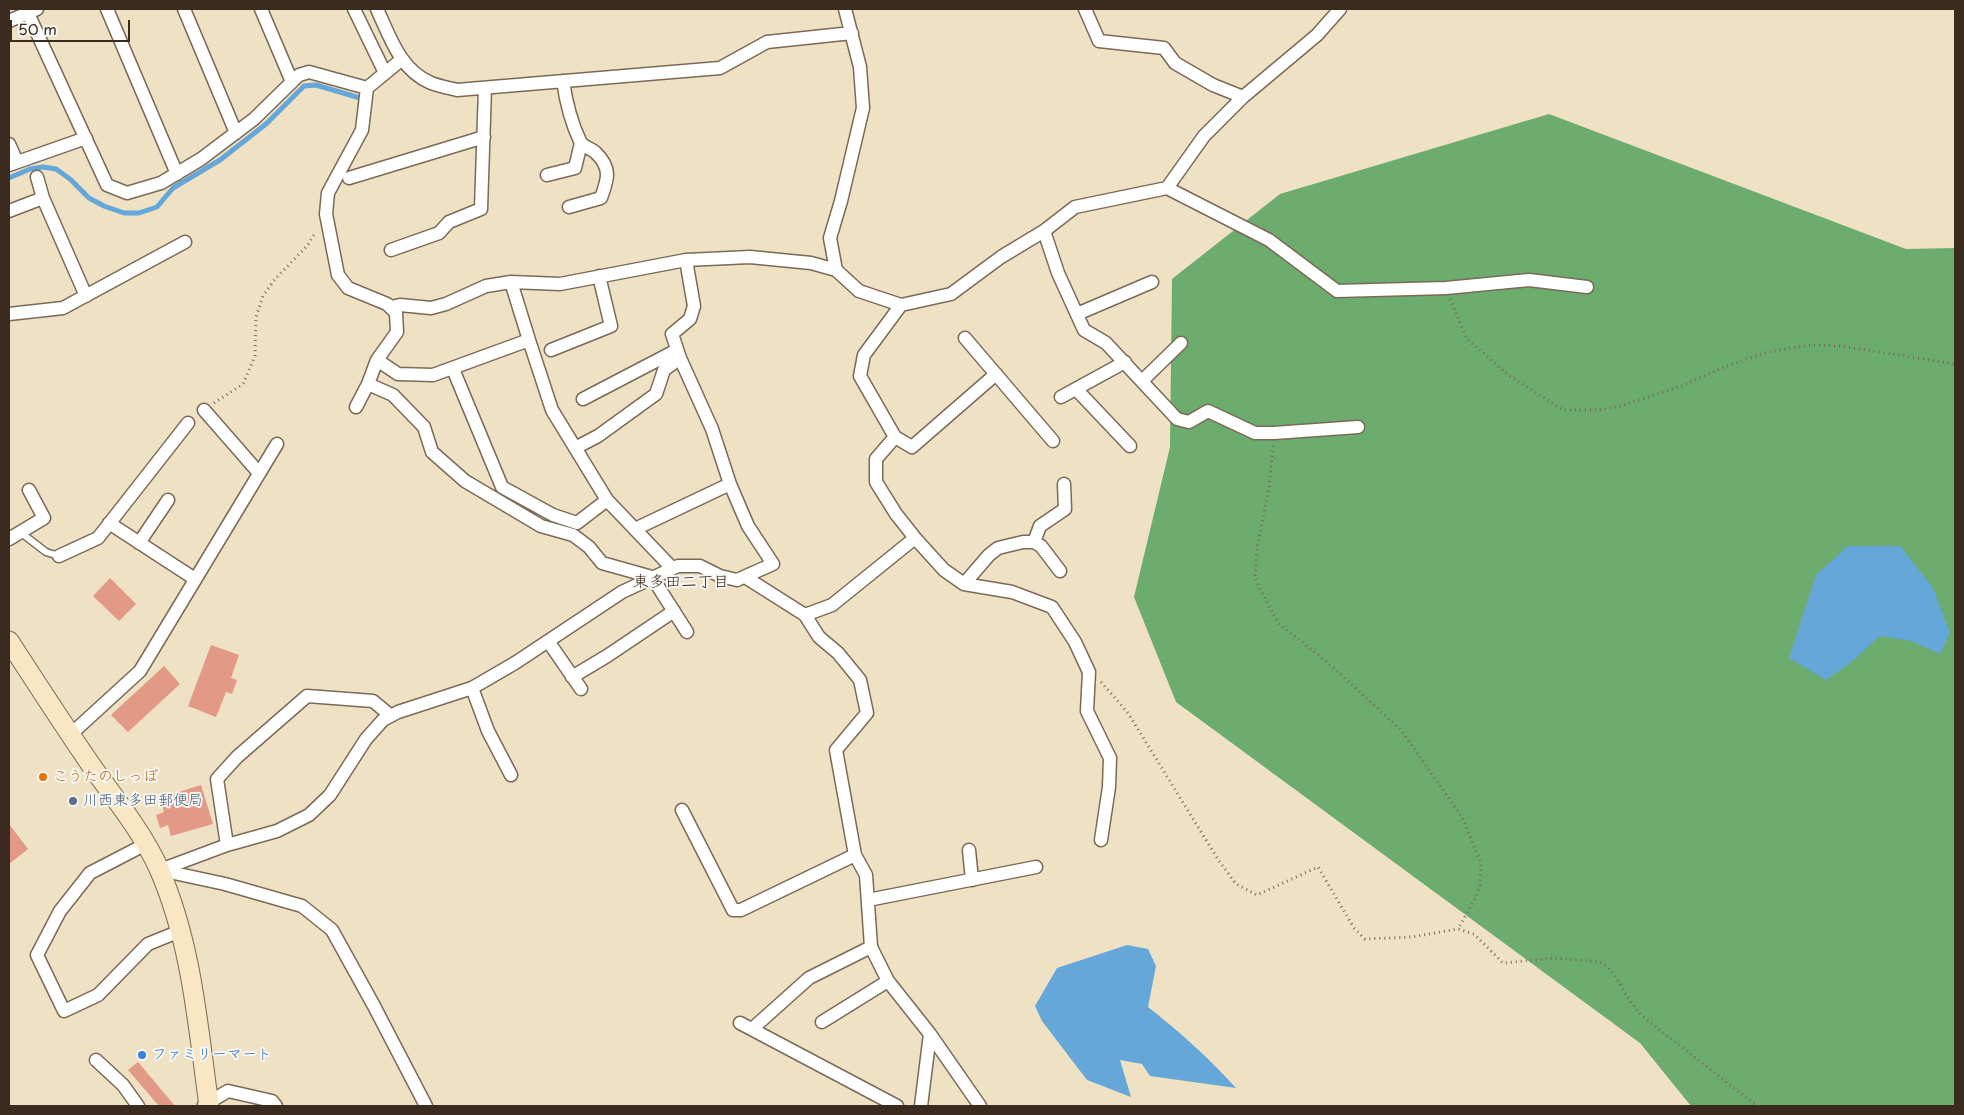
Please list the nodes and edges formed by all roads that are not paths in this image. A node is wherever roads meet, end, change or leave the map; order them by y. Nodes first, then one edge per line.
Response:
1 (107, 9) edge
2 (184, 9) edge
3 (261, 9) edge
4 (354, 9) edge
5 (377, 9) edge
6 (845, 9) edge
7 (1085, 9) edge
8 (1340, 9) edge
9 (30, 10) edge
10 (9, 21) edge
11 (852, 33) junction
12 (401, 60) junction
13 (385, 73) junction
14 (562, 81) junction
15 (292, 82) junction
16 (367, 88) junction
17 (485, 88) junction
18 (1244, 97) junction
19 (236, 133) junction
20 (484, 137) junction
21 (86, 138) junction
22 (581, 143) junction
23 (9, 144) edge
24 (13, 163) edge
25 (177, 174) junction
26 (548, 175) dead end
27 (37, 177) dead end
28 (349, 178) dead end
29 (1167, 188) junction
30 (43, 198) junction
31 (569, 207) dead end
32 (9, 212) edge
33 (1044, 231) junction
34 (185, 242) dead end
35 (391, 250) dead end
36 (686, 260) junction
37 (836, 270) junction
38 (599, 276) junction
39 (510, 282) junction
40 (1152, 282) dead end
41 (1587, 287) dead end
42 (86, 296) junction
43 (901, 305) junction
44 (391, 307) junction
45 (9, 314) edge
46 (1077, 314) junction
47 (965, 338) dead end
48 (529, 340) junction
49 (1181, 343) dead end
50 (551, 350) dead end
51 (678, 354) junction
52 (377, 360) junction
53 (1125, 362) junction
54 (453, 369) junction
55 (996, 374) junction
56 (1142, 381) junction
57 (368, 384) junction
58 (1076, 388) junction
59 (1061, 397) dead end
60 (583, 399) dead end
61 (356, 407) dead end
62 (204, 410) road end
63 (188, 423) dead end
64 (1358, 427) dead end
65 (895, 437) junction
66 (1052, 441) dead end
67 (277, 444) dead end
68 (1130, 446) dead end
69 (575, 448) junction
70 (259, 473) junction
71 (730, 484) junction
72 (1064, 484) dead end
73 (29, 490) dead end
74 (168, 500) dead end
75 (607, 500) junction
76 (109, 523) junction
77 (635, 529) junction
78 (20, 532) junction
79 (914, 538) junction
80 (9, 539) edge
81 (1034, 542) junction
82 (139, 543) junction
83 (59, 556) joint
84 (672, 568) junction
85 (1060, 571) dead end
86 (652, 577) junction
87 (745, 577) junction
88 (195, 579) junction
89 (964, 584) junction
90 (674, 611) junction
91 (805, 615) junction
92 (687, 632) dead end
93 (9, 641) edge
94 (548, 641) junction
95 (572, 677) junction
96 (472, 688) junction
97 (581, 690) dead end
98 (391, 716) junction
99 (70, 735) junction
100 (510, 775) dead end
101 (682, 810) dead end
102 (1101, 840) dead end
103 (146, 844) junction
104 (228, 845) junction
105 (969, 850) dead end
106 (855, 855) junction
107 (1036, 867) dead end
108 (160, 870) junction
109 (972, 880) junction
110 (868, 900) junction
111 (180, 931) junction
112 (871, 947) junction
113 (888, 981) junction
114 (822, 1022) dead end
115 (740, 1023) dead end
116 (752, 1029) junction
117 (930, 1034) junction
118 (96, 1060) dead end
119 (207, 1105) edge
120 (138, 1106) edge
121 (276, 1106) edge
122 (426, 1106) edge
123 (898, 1106) edge
124 (921, 1106) edge
125 (980, 1106) edge

1 - 25 street
2 - 19 street
3 - 15 street
4 - 13 street
5 - 12 street
6 - 11 street
7 - 18 street
8 - 18 street
9 - 10 street
9 - 21 street
11 - 14 street
11 - 37 street
12 - 13 street
12 - 17 street
13 - 16 street
14 - 17 street
14 - 22 street
15 - 16 street
15 - 19 street
16 - 44 street
17 - 20 street
18 - 29 street
19 - 25 street
20 - 28 street
20 - 35 street
21 - 24 street
21 - 25 street
22 - 26 street
22 - 31 street
23 - 24 street
27 - 30 street
29 - 33 street
29 - 41 street
30 - 32 street
30 - 42 street
33 - 43 street
33 - 46 street
34 - 42 street
36 - 37 street
36 - 38 street
36 - 51 street
37 - 43 street
38 - 39 street
38 - 50 street
39 - 44 street
39 - 48 street
40 - 46 street
42 - 45 street
43 - 65 street
44 - 52 street
46 - 53 street
47 - 55 street
48 - 54 street
48 - 69 street
49 - 56 street
51 - 60 street
51 - 69 street
51 - 71 street
52 - 54 street
52 - 57 street
53 - 56 street
53 - 58 street
54 - 75 street
55 - 65 street
55 - 66 street
56 - 64 street
57 - 61 street
57 - 86 street
58 - 59 street
58 - 68 street
62 - 70 street
63 - 76 street
65 - 79 street
67 - 70 street
69 - 75 street
70 - 88 street
71 - 77 street
71 - 87 street
72 - 81 street
73 - 78 street
74 - 82 street
75 - 77 street
76 - 82 street
76 - 83 street
77 - 84 street
78 - 80 street
78 - 83 lane
79 - 89 street
79 - 91 street
81 - 85 street
81 - 89 street
82 - 88 street
84 - 86 street
84 - 87 street
86 - 90 street
86 - 94 street
87 - 91 street
88 - 99 street
89 - 102 street
90 - 92 street
90 - 95 street
91 - 106 street
93 - 99 street
94 - 95 street
94 - 96 street
95 - 97 street
96 - 98 street
96 - 100 street
98 - 104 street
98 - 104 street
99 - 103 street
101 - 106 street
103 - 108 street
103 - 111 street
104 - 108 street
105 - 109 street
106 - 110 street
107 - 109 street
108 - 111 street
108 - 122 street
109 - 110 street
110 - 112 street
111 - 119 street
112 - 113 street
112 - 116 street
113 - 114 street
113 - 117 street
115 - 116 street
116 - 123 street
117 - 124 street
117 - 125 street
118 - 120 street
119 - 121 street

